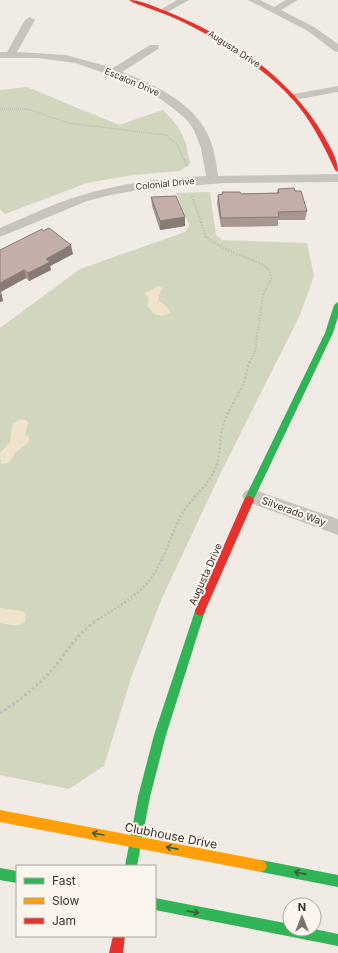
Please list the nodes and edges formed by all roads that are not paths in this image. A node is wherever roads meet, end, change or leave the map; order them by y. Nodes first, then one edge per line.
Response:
1 (131, 0) edge
2 (184, 0) edge
3 (253, 0) edge
4 (293, 0) edge
5 (275, 10) junction
6 (164, 11) junction
7 (30, 20) dead end
8 (154, 47) dead end
9 (338, 49) edge
10 (5, 55) edge
11 (113, 73) junction
12 (338, 89) edge
13 (294, 97) junction
14 (338, 170) edge
15 (338, 178) edge
16 (212, 180) junction
17 (0, 233) edge
18 (338, 305) edge
19 (251, 496) junction
20 (338, 527) edge
21 (0, 816) edge
22 (136, 841) junction
23 (131, 865) edge
24 (0, 874) edge
25 (16, 877) edge
26 (338, 881) edge
27 (156, 904) edge
28 (119, 937) edge
29 (338, 940) edge
30 (116, 953) edge

1 - 6 street, Augusta Drive
2 - 6 street
3 - 5 street
4 - 5 street
5 - 9 street
6 - 13 street, Augusta Drive
7 - 10 street
8 - 11 street
10 - 11 street, Escalon Drive
11 - 16 street, Escalon Drive
12 - 13 street
13 - 14 street, Augusta Drive
15 - 16 street, Colonial Drive
16 - 17 street, Colonial Drive
18 - 19 street, Augusta Drive
19 - 20 street, Silverado Way
19 - 22 street, Augusta Drive
22 -> 21 street, Clubhouse Drive
22 - 23 street, Augusta Drive
26 -> 22 street, Clubhouse Drive
24 - 25 street
27 -> 29 street
28 - 30 street

